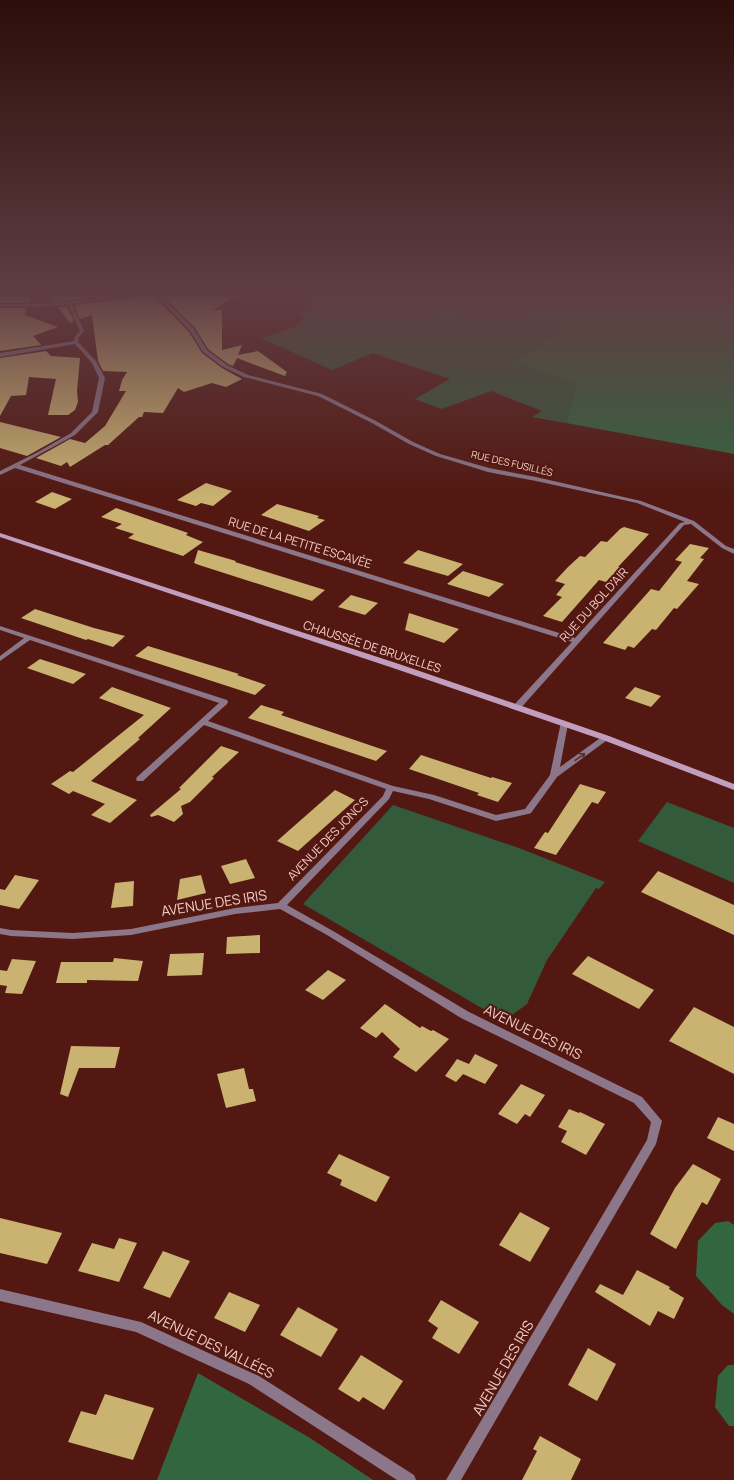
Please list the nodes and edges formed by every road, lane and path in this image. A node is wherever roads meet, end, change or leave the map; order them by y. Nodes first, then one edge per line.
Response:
1 (93, 361) edge
2 (219, 361) edge
3 (16, 466) junction
4 (0, 473) edge
5 (692, 522) junction
6 (0, 535) edge
7 (734, 552) edge
8 (0, 628) edge
9 (29, 638) junction
10 (577, 641) junction
11 (0, 659) edge
12 (516, 708) junction
13 (203, 722) junction
14 (564, 724) junction
15 (606, 738) junction
16 (554, 775) junction
17 (140, 779) dead end
18 (734, 787) edge
19 (391, 788) junction
20 (281, 906) junction
21 (0, 931) edge
22 (0, 1295) edge
23 (409, 1480) edge
24 (453, 1480) edge

1 - 3 street
2 - 5 street, RUE DES FUSILLÉS
3 - 4 street
3 - 10 street, RUE DE LA PETITE ESCAVÉE
5 - 7 street, RUE DES FUSILLÉS
5 - 10 street, RUE DU BOL D'AIR
6 - 12 main road, CHAUSSÉE DE BRUXELLES
8 - 9 street
9 - 11 street
9 - 13 street
10 - 12 street, RUE DU BOL D'AIR
12 - 14 main road, CHAUSSÉE DE BRUXELLES
13 - 17 street
13 - 19 street
14 - 15 main road, CHAUSSÉE DE BRUXELLES
14 - 16 street
16 -> 15 street
15 - 18 main road, CHAUSSÉE DE BRUXELLES
16 - 19 street
19 - 20 street, AVENUE DES JONCS
20 - 21 street, AVENUE DES IRIS
20 - 24 street, AVENUE DES IRIS
22 - 23 street, AVENUE DES VALLÉES

